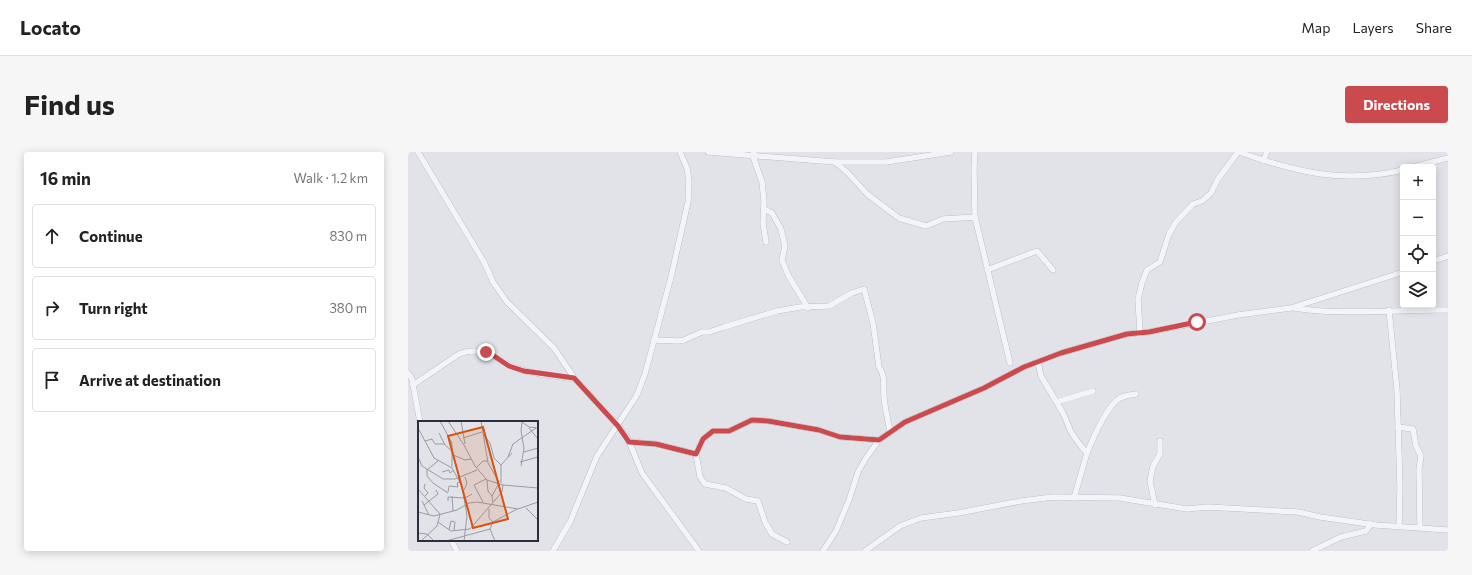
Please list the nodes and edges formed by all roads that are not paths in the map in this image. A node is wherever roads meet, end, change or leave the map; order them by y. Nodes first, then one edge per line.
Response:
1 (418, 152) edge
2 (680, 152) edge
3 (708, 152) edge
4 (952, 152) edge
5 (976, 152) edge
6 (1239, 152) edge
7 (1267, 152) edge
8 (934, 153) edge
9 (753, 154) edge
10 (1448, 158) edge
11 (1263, 161) junction
12 (835, 162) junction
13 (1425, 164) edge
14 (1400, 171) edge
15 (764, 209) junction
16 (974, 217) junction
17 (766, 242) dead end
18 (1448, 256) edge
19 (1436, 260) edge
20 (988, 270) junction
21 (1053, 270) dead end
22 (1400, 273) edge
23 (808, 308) junction
24 (1291, 308) junction
25 (1389, 310) junction
26 (1448, 310) edge
27 (1140, 333) junction
28 (654, 340) junction
29 (1038, 362) junction
30 (1010, 363) dead end
31 (408, 373) edge
32 (574, 378) junction
33 (413, 385) junction
34 (1093, 391) dead end
35 (1136, 394) dead end
36 (1057, 402) junction
37 (420, 421) edge
38 (618, 426) junction
39 (1398, 427) junction
40 (890, 432) junction
41 (879, 440) junction
42 (1160, 441) dead end
43 (629, 442) junction
44 (1087, 453) junction
45 (696, 454) junction
46 (1074, 498) junction
47 (1155, 504) junction
48 (1371, 524) junction
49 (1399, 526) junction
50 (1420, 527) junction
51 (1448, 530) edge
52 (452, 541) edge
53 (787, 542) dead end
54 (457, 551) edge
55 (553, 551) edge
56 (699, 551) edge
57 (823, 551) edge
58 (865, 551) edge
59 (1312, 551) edge

1 - 32 street
2 - 28 street
3 - 9 street
4 - 8 street
5 - 16 street
6 - 11 street
6 - 27 street
7 - 11 street
8 - 12 street
9 - 12 street
9 - 15 street
10 - 13 street
11 - 14 street
12 - 16 street
15 - 17 street
15 - 23 street
16 - 20 street
18 - 19 street
20 - 21 street
20 - 30 street
22 - 24 street
23 - 28 street
23 - 40 street
24 - 25 street
24 - 27 street
25 - 26 street
25 - 39 street
27 - 29 street
28 - 38 street
29 - 36 street
29 - 40 street
31 - 33 street
32 - 33 street
32 - 38 street
33 - 37 street
34 - 36 street
35 - 44 street
36 - 44 street
38 - 43 street
38 - 55 street
39 - 49 street
39 - 50 street
40 - 41 street
41 - 45 street
41 - 57 street
42 - 47 street
43 - 45 street
43 - 56 street
44 - 46 street
45 - 53 street
46 - 47 street
46 - 58 street
47 - 48 street
48 - 49 street
48 - 59 street
49 - 50 street
50 - 51 street
52 - 54 street

